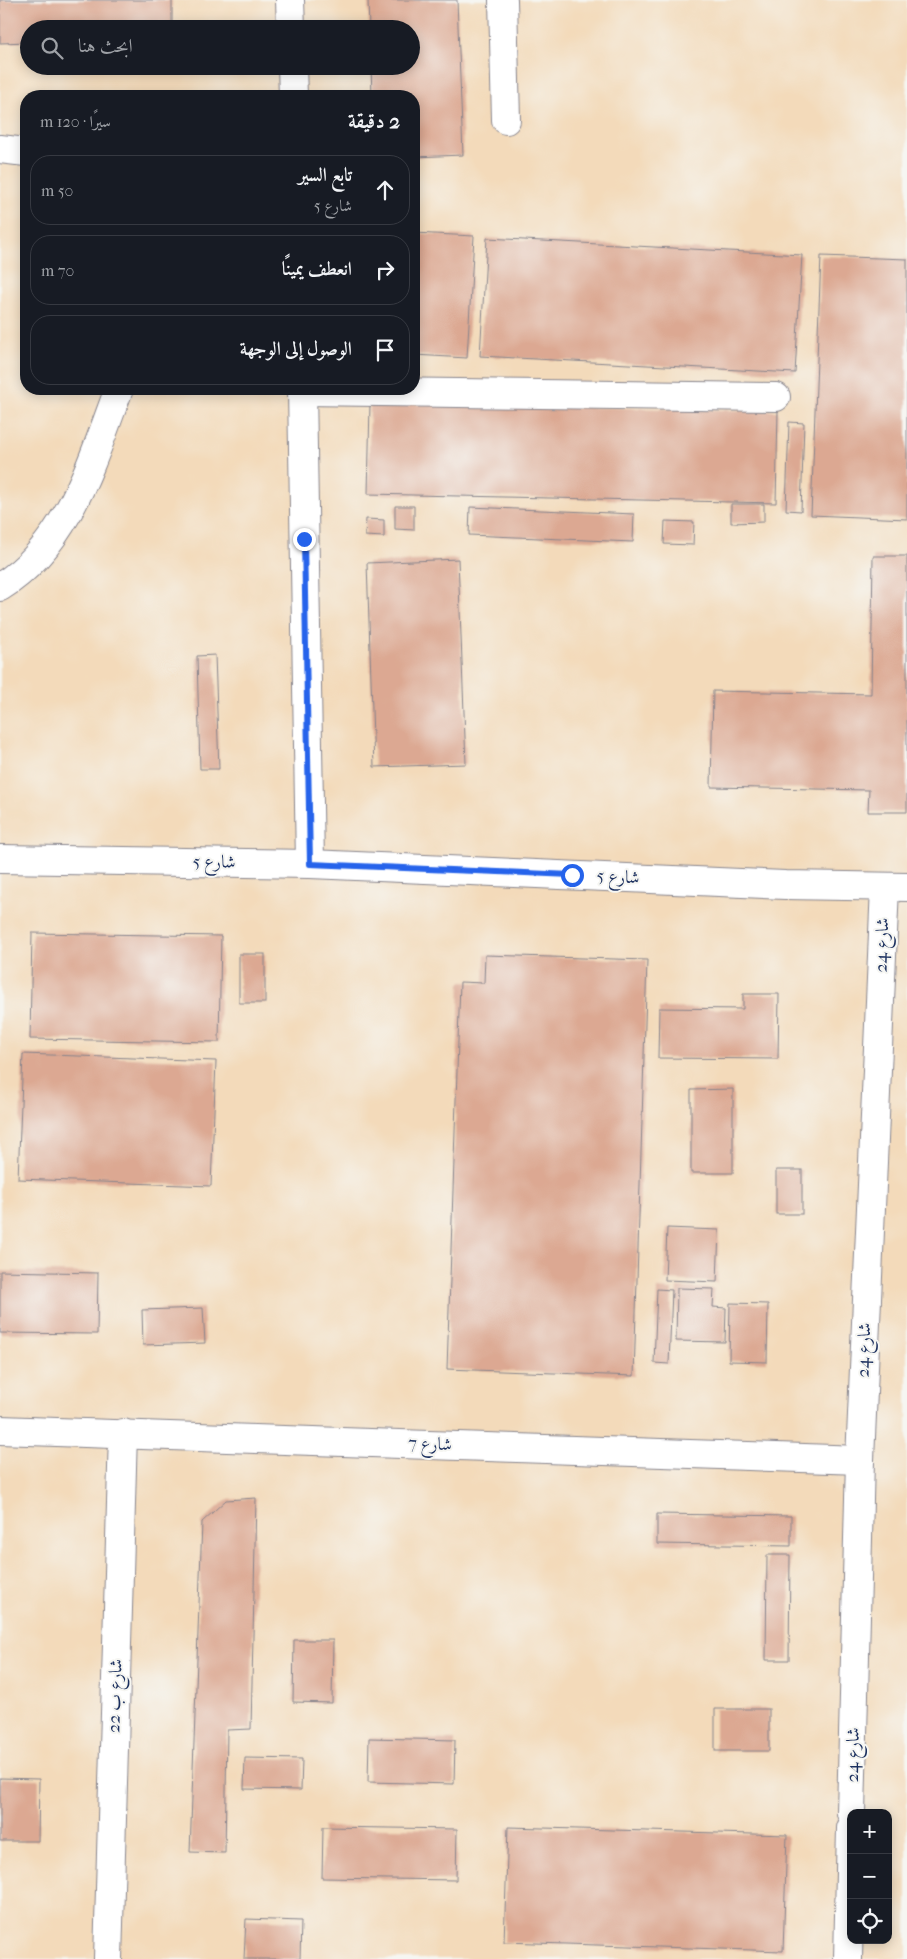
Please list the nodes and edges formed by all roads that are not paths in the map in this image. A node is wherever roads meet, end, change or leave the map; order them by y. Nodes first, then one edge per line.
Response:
1 (290, 0) edge
2 (503, 0) edge
3 (291, 20) edge
4 (292, 75) edge
5 (293, 90) edge
6 (506, 120) dead end
7 (0, 149) edge
8 (20, 151) edge
9 (420, 392) edge
10 (117, 395) edge
11 (302, 395) edge
12 (776, 397) dead end
13 (0, 588) edge
14 (0, 859) edge
15 (310, 864) junction
16 (896, 887) edge
17 (0, 1430) edge
18 (123, 1433) junction
19 (860, 1460) junction
20 (851, 1809) edge
21 (850, 1854) edge
22 (108, 1959) edge
23 (848, 1959) edge

1 - 3 street
2 - 6 street
4 - 5 street
7 - 8 street
9 - 12 street
10 - 13 street
11 - 15 street
14 - 15 street, شارع 5
15 - 16 street, شارع 5
16 - 19 street, شارع 24
17 - 18 street, شارع 7
18 - 19 street, شارع 7
18 - 22 street, شارع ب 22
19 - 20 street, شارع 24
21 - 23 street

